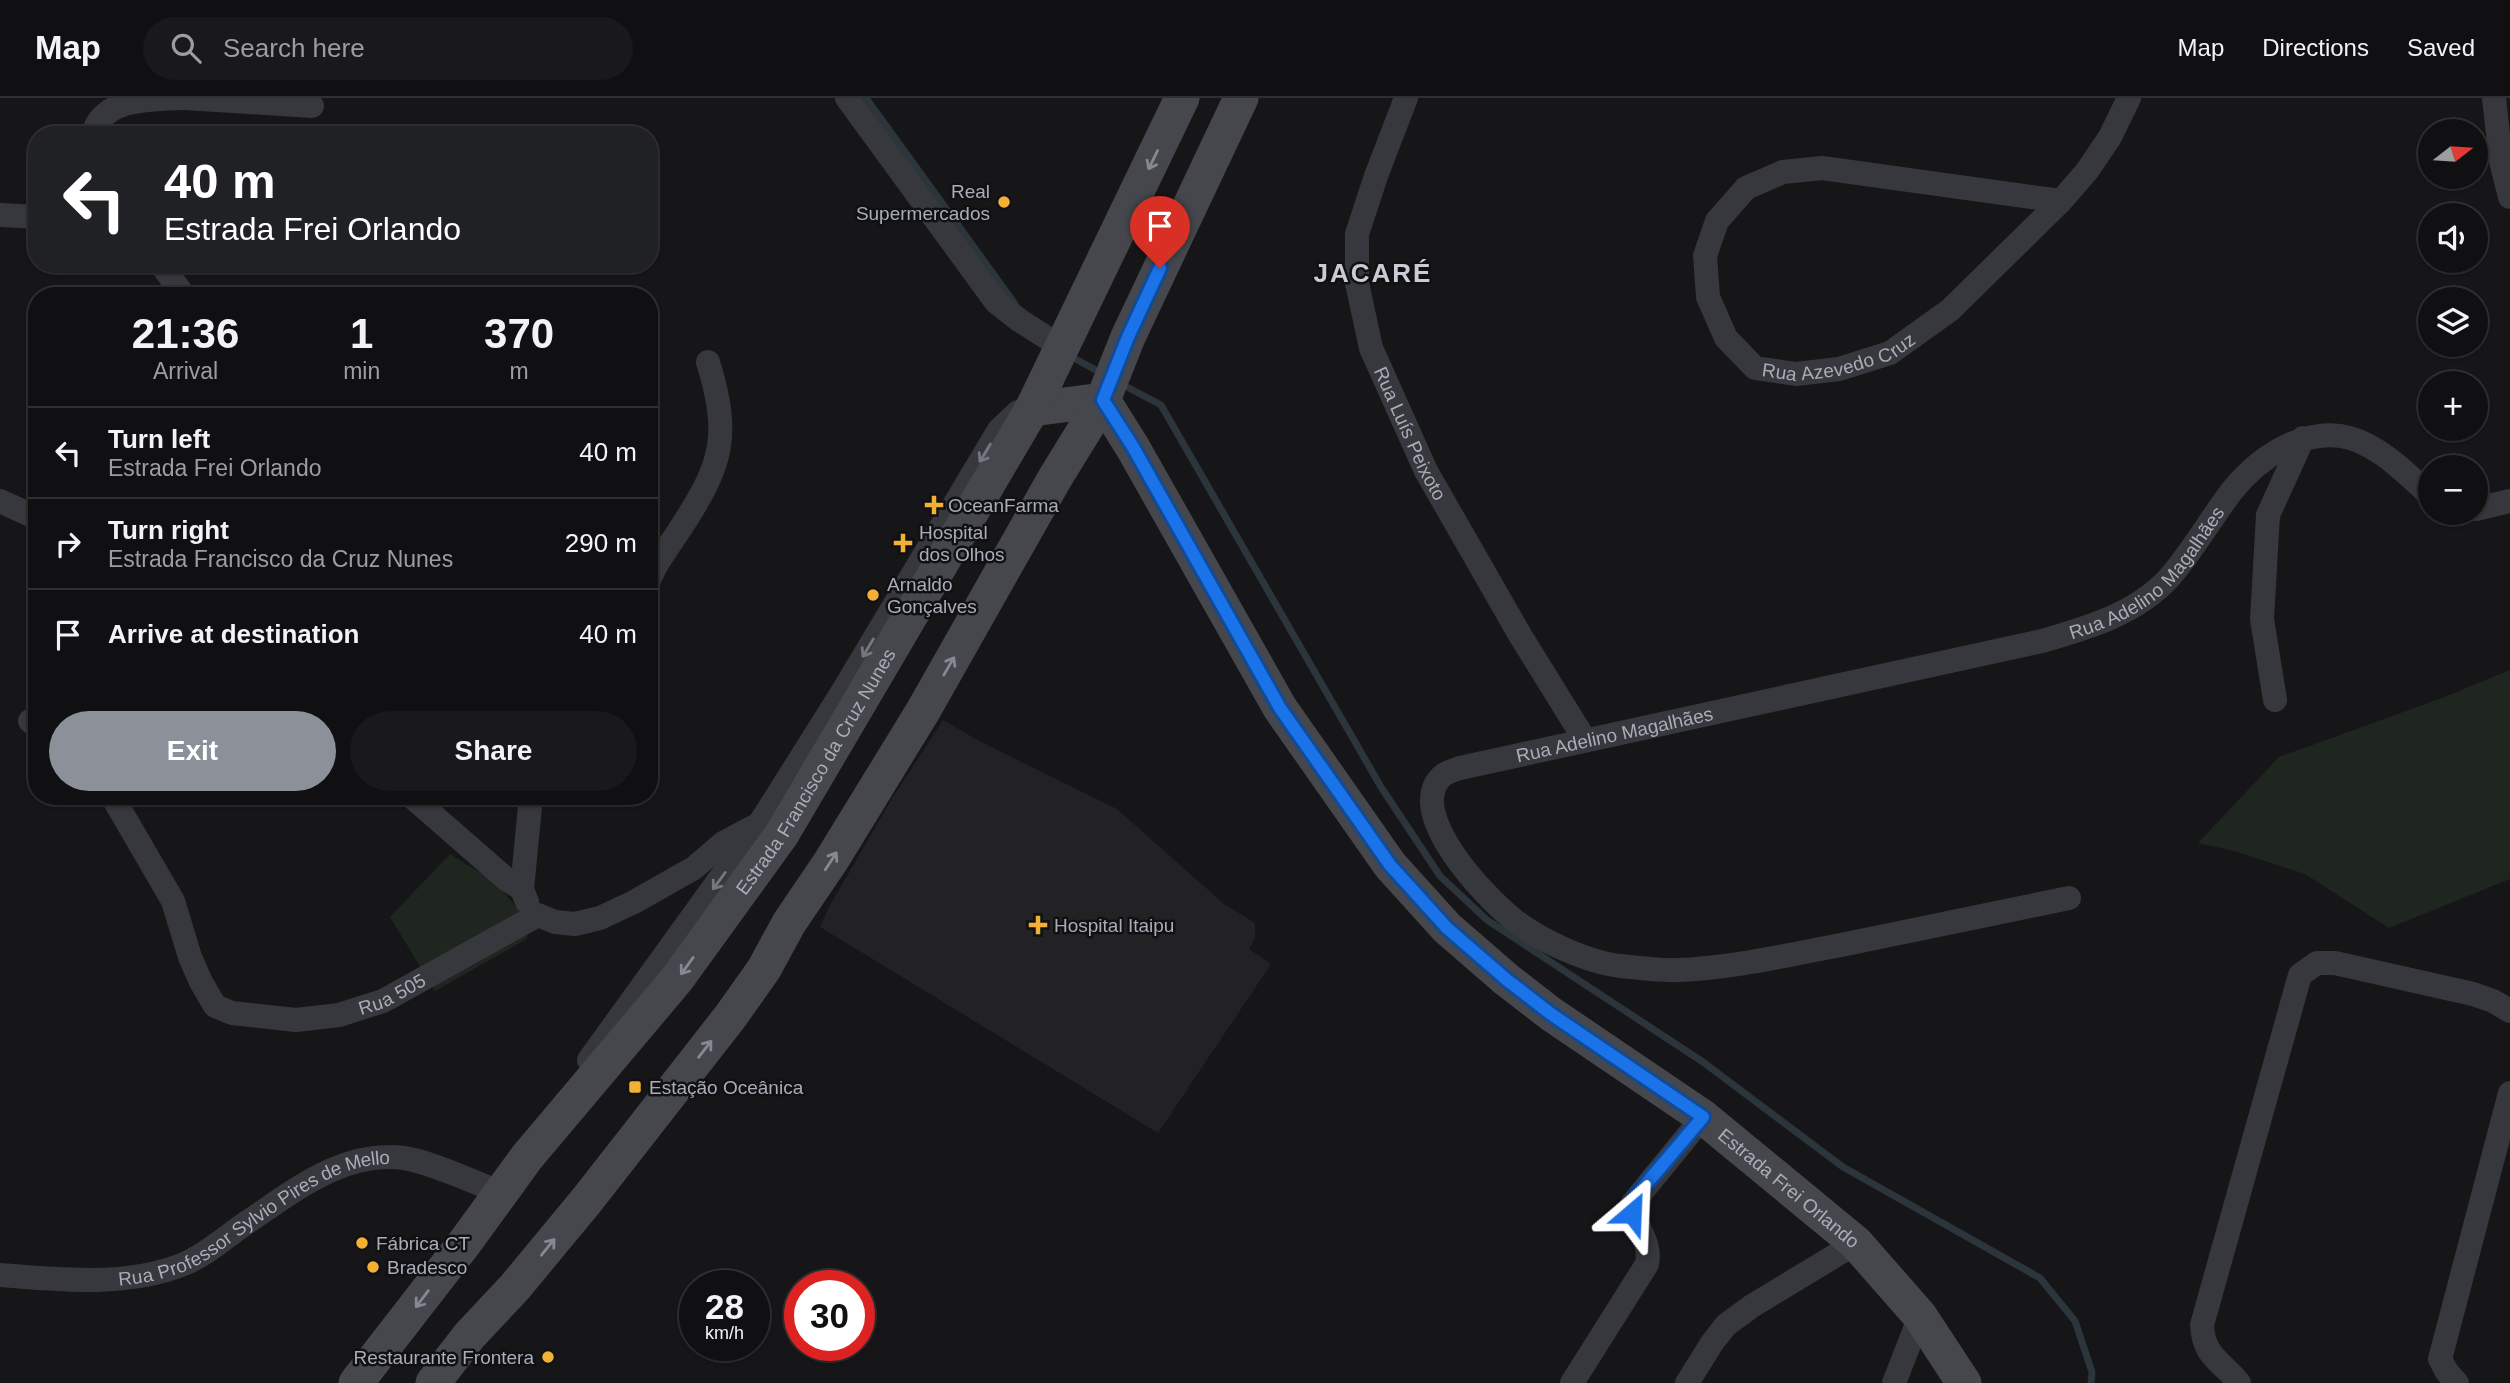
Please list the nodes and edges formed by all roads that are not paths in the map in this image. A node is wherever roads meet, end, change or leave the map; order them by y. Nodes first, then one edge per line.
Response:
1 (184, 98) edge
2 (847, 98) edge
3 (1182, 98) edge
4 (1241, 98) edge
5 (1406, 98) edge
6 (2129, 98) edge
7 (2494, 98) edge
8 (312, 106) dead end
9 (94, 126) edge
10 (2510, 197) edge
11 (2061, 201) junction
12 (0, 215) edge
13 (28, 217) edge
14 (1063, 348) junction
15 (708, 362) dead end
16 (1103, 400) junction
17 (1032, 409) junction
18 (2303, 438) junction
19 (2418, 484) edge
20 (0, 501) edge
21 (2510, 501) edge
22 (2488, 506) edge
23 (28, 514) edge
24 (658, 565) edge
25 (2275, 700) dead end
26 (1585, 740) junction
27 (117, 805) edge
28 (421, 805) edge
29 (530, 805) edge
30 (760, 823) junction
31 (522, 889) junction
32 (2069, 898) dead end
33 (538, 915) junction
34 (2510, 1011) edge
35 (2510, 1093) edge
36 (1703, 1117) junction
37 (547, 1133) junction
38 (500, 1192) junction
39 (1856, 1242) junction
40 (0, 1275) edge
41 (504, 1299) junction
42 (1920, 1316) junction
43 (356, 1383) edge
44 (433, 1383) edge
45 (458, 1383) edge
46 (1572, 1383) edge
47 (1687, 1383) edge
48 (1894, 1383) edge
49 (1964, 1383) edge
50 (2239, 1383) edge
51 (2457, 1383) edge

1 - 8 street
1 - 9 street
2 - 14 street
3 -> 14 main road, Estrada Francisco da Cruz Nunes
4 - 16 main road
5 - 26 street, Rua Luís Peixoto
6 - 11 street, Rua Azevedo Cruz
7 - 10 street
11 - 11 street, Rua Azevedo Cruz
12 - 13 street
14 - 17 main road, Estrada Francisco da Cruz Nunes
15 - 24 street
16 - 17 main road
16 - 36 main road, Estrada Frei Orlando
41 -> 16 main road
17 -> 30 street
17 -> 37 main road, Estrada Francisco da Cruz Nunes
18 - 19 street, Rua Adelino Magalhães
18 - 25 street
18 - 26 street, Rua Adelino Magalhães
20 - 23 street
21 - 22 street
26 - 32 street, Rua Adelino Magalhães
27 - 33 street, Rua 505
28 - 31 street
29 - 31 street
30 - 33 street
30 -> 37 street
31 - 33 street
34 - 50 street
35 - 51 street
36 - 39 main road, Estrada Frei Orlando
36 - 46 street
37 - 38 main road, Estrada Francisco da Cruz Nunes
38 - 40 street, Rua Professor Sylvio Pires de Mello
38 -> 43 main road, Estrada Francisco da Cruz Nunes
39 - 42 main road, Estrada Frei Orlando
39 - 47 street
41 - 44 main road
41 - 45 main road
42 - 48 street
42 - 49 main road, Estrada Frei Orlando

